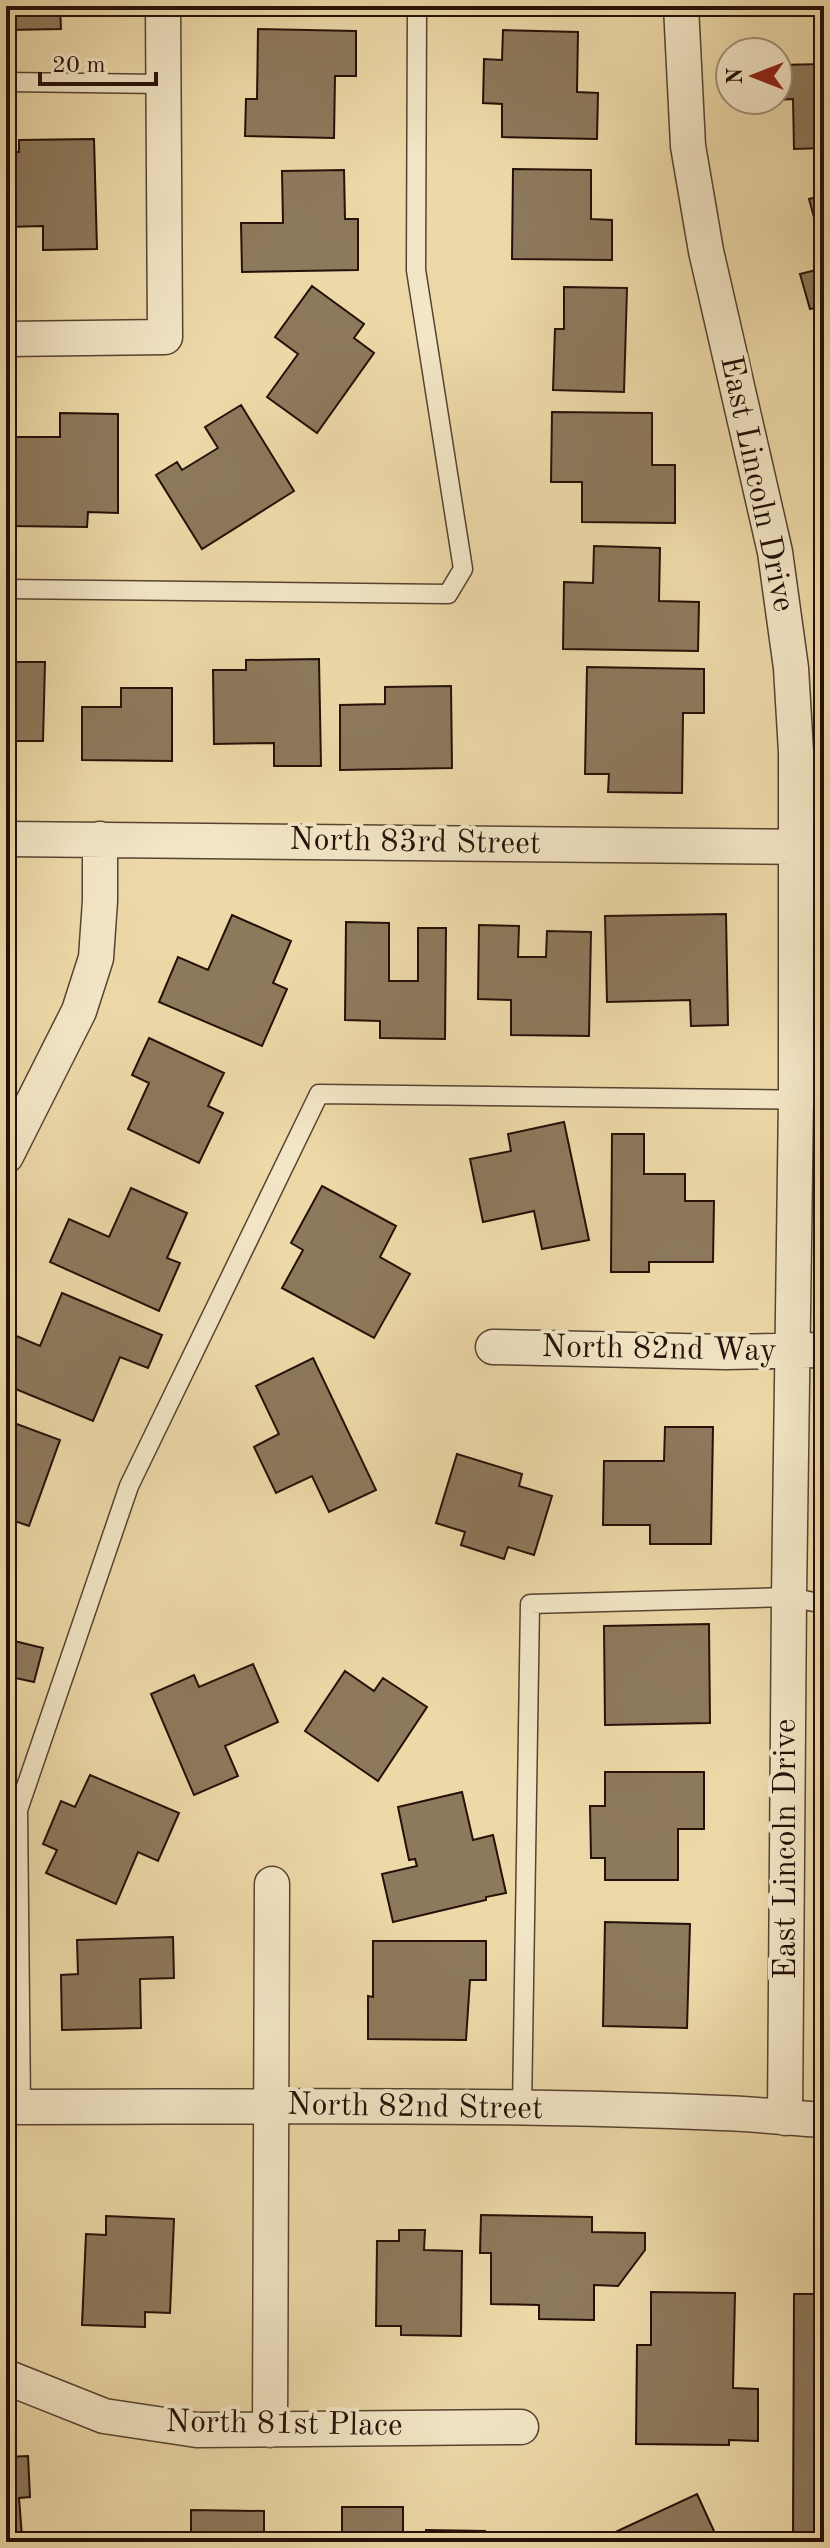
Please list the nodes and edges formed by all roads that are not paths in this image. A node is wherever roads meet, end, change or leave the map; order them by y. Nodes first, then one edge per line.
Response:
1 (163, 6) edge
2 (417, 6) edge
3 (681, 6) edge
4 (6, 82) edge
5 (162, 84) junction
6 (6, 339) edge
7 (6, 589) edge
8 (6, 839) edge
9 (100, 839) junction
10 (811, 847) edge
11 (810, 1099) edge
12 (18, 1106) edge
13 (6, 1156) edge
14 (493, 1347) dead end
15 (808, 1351) edge
16 (789, 1597) junction
17 (824, 1604) edge
18 (272, 1884) dead end
19 (271, 2105) junction
20 (13, 2107) edge
21 (522, 2109) junction
22 (785, 2118) junction
23 (824, 2120) edge
24 (6, 2377) edge
25 (521, 2427) dead end
26 (270, 2430) junction

1 - 5 street
2 - 7 lane
3 - 10 street, East Lincoln Drive
4 - 5 lane
5 - 6 street
8 - 9 street, North 83rd Street
9 - 10 street, North 83rd Street
9 - 12 street
10 - 11 street, East Lincoln Drive
11 - 15 street, East Lincoln Drive
11 - 20 lane
12 - 13 street
14 - 15 street, North 82nd Way
15 - 16 street, East Lincoln Drive
16 - 17 lane
16 - 21 lane
16 - 22 street, East Lincoln Drive
18 - 19 street
19 - 20 street, North 82nd Street
19 - 21 street, North 82nd Street
19 - 26 street
21 - 22 street, North 82nd Street
22 - 23 street, North 82nd Street
24 - 26 street, North 81st Place
25 - 26 street, North 81st Place

